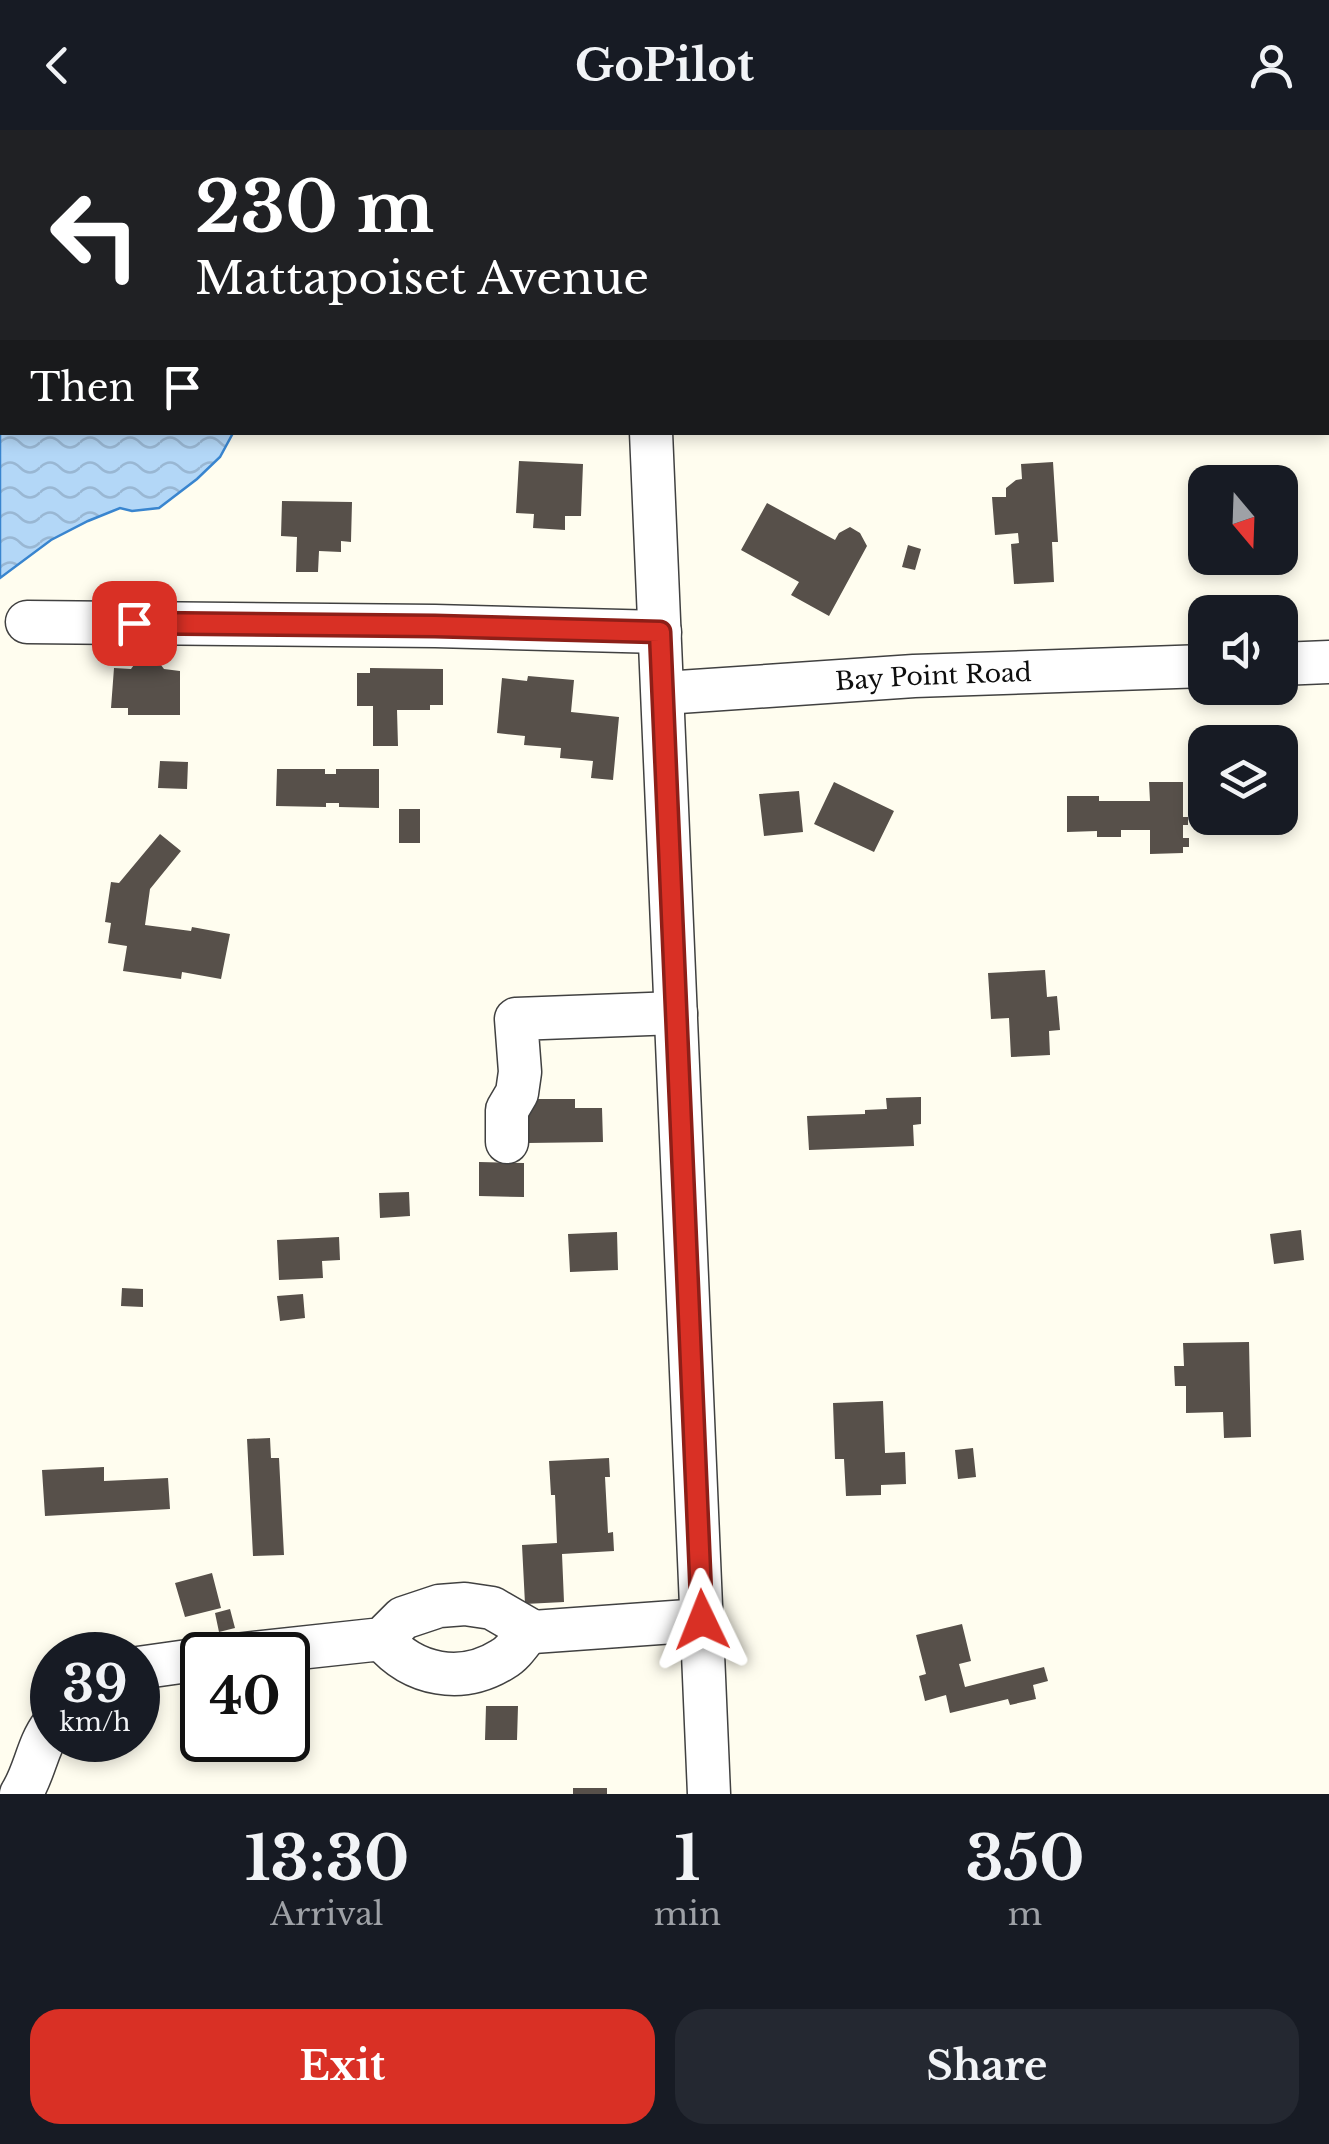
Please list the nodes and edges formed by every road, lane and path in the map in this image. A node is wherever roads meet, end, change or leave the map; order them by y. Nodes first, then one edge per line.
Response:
1 (651, 435) edge
2 (27, 622) dead end
3 (660, 632) junction
4 (1329, 662) edge
5 (1298, 663) edge
6 (1188, 667) edge
7 (664, 692) junction
8 (676, 1013) junction
9 (507, 1142) dead end
10 (702, 1620) junction
11 (530, 1630) junction
12 (382, 1639) junction
13 (310, 1647) edge
14 (36, 1762) edge
15 (21, 1794) edge
16 (709, 1794) edge

1 - 3 street
2 - 3 street
3 - 7 street
4 - 5 street
6 - 7 street, Bay Point Road
7 - 8 street
8 - 9 street
8 - 10 street
10 - 11 street
10 - 16 street
11 - 12 street
11 - 12 street
12 - 13 street
14 - 15 street

